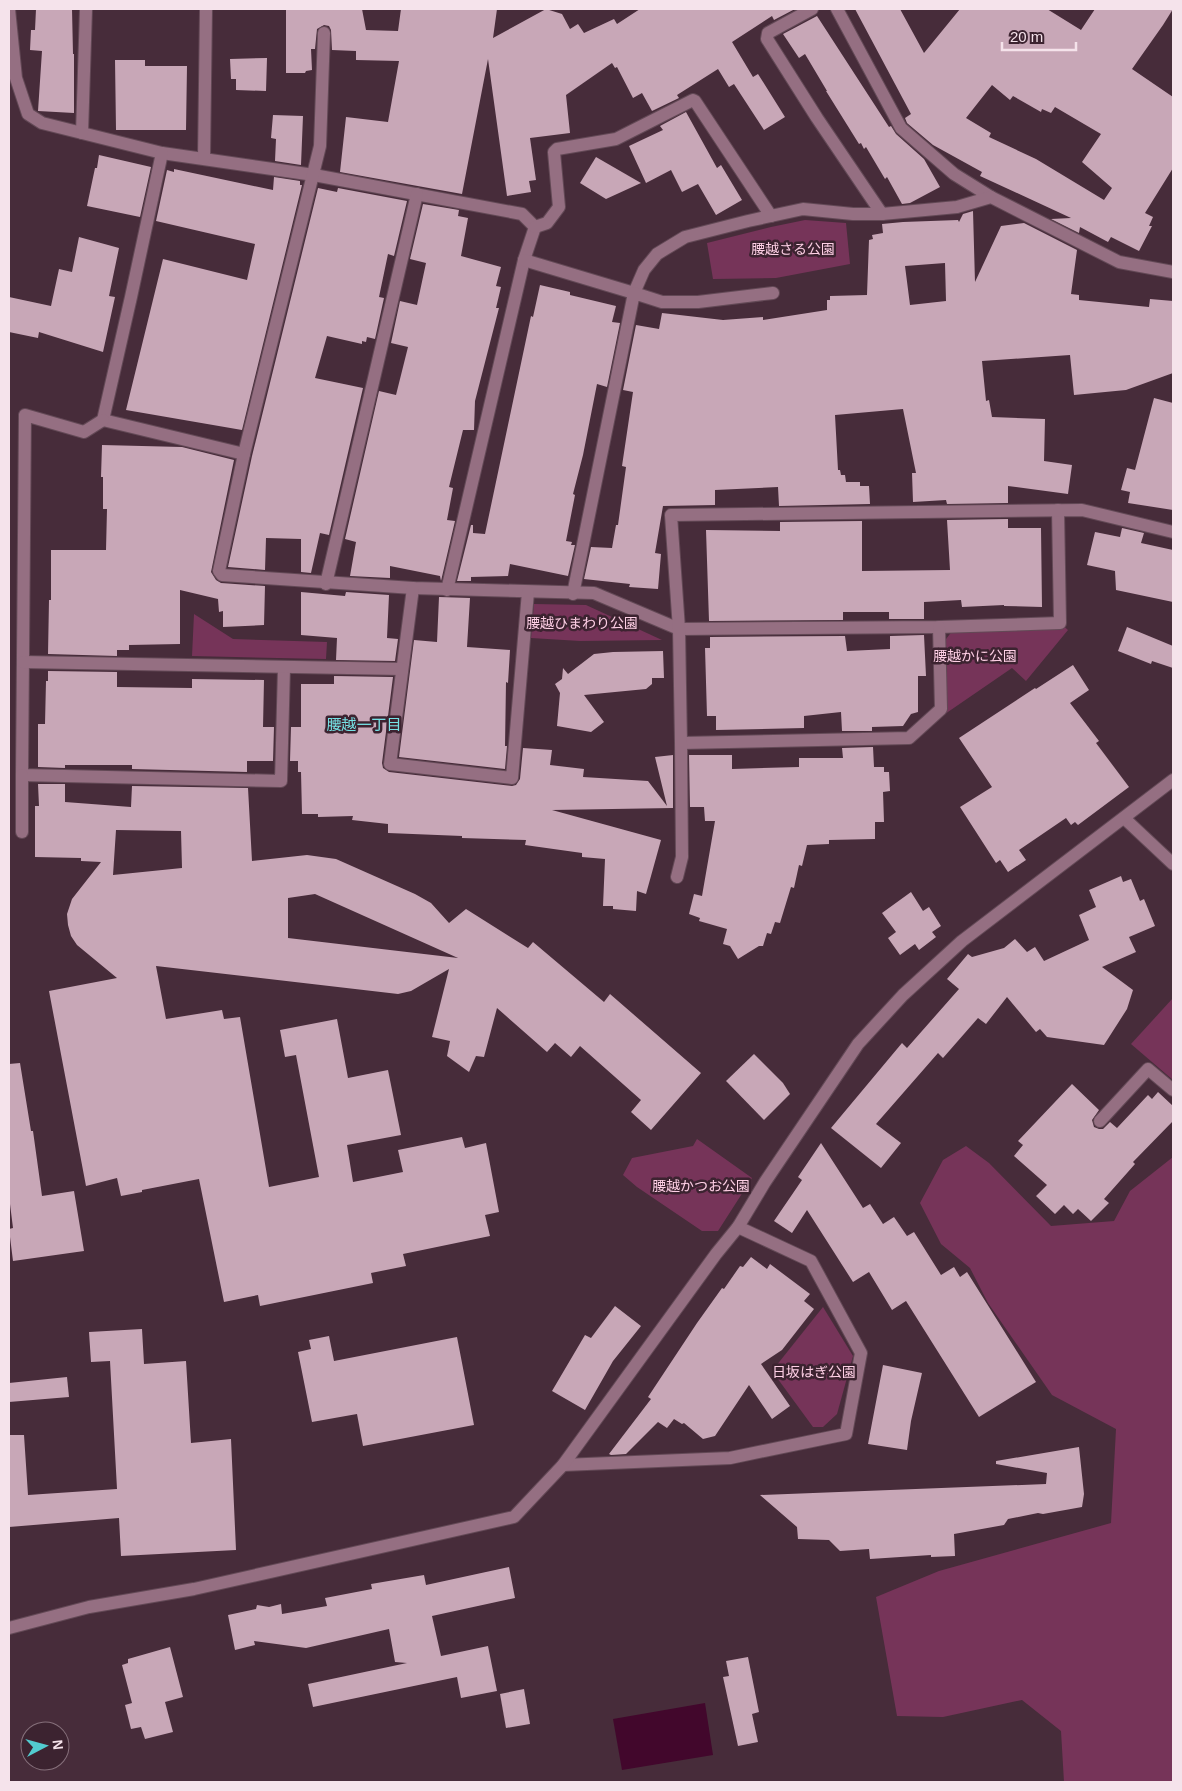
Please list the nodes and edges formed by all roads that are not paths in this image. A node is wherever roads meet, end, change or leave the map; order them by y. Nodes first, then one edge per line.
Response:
1 (9, 9) edge
2 (86, 9) edge
3 (206, 9) edge
4 (812, 9) edge
5 (836, 9) edge
6 (324, 33) dead end
7 (82, 133) junction
8 (162, 153) junction
9 (204, 158) junction
10 (314, 175) junction
11 (417, 194) junction
12 (991, 197) junction
13 (882, 214) junction
14 (771, 216) junction
15 (535, 227) junction
16 (524, 260) junction
17 (1173, 272) edge
18 (634, 293) junction
19 (773, 293) dead end
20 (102, 420) junction
21 (244, 454) junction
22 (1058, 510) junction
23 (1173, 532) edge
24 (326, 584) junction
25 (413, 588) junction
26 (447, 590) junction
27 (528, 592) junction
28 (573, 594) junction
29 (939, 627) junction
30 (679, 629) junction
31 (23, 662) junction
32 (284, 668) junction
33 (402, 669) junction
34 (681, 743) junction
35 (22, 775) junction
36 (1173, 780) edge
37 (1124, 818) junction
38 (22, 832) dead end
39 (1173, 864) edge
40 (677, 877) dead end
41 (1173, 1090) edge
42 (1100, 1121) dead end
43 (738, 1227) junction
44 (563, 1465) junction
45 (9, 1628) edge

1 - 7 street
2 - 7 street
3 - 9 street
4 - 13 street
5 - 12 street
6 - 10 street
7 - 8 street
8 - 9 street
8 - 20 street
9 - 10 street
10 - 11 street
10 - 21 street
11 - 15 street
11 - 24 street
12 - 13 street
12 - 17 street
13 - 14 street
14 - 15 street
14 - 18 street
15 - 16 street
16 - 18 street
16 - 26 street
18 - 19 street
18 - 28 street
20 - 21 street
20 - 31 street
21 - 24 street
22 - 23 street
22 - 29 street
22 - 30 street
24 - 25 street
25 - 26 street
25 - 33 street
26 - 27 street
27 - 28 street
27 - 33 street
28 - 30 street
29 - 30 street
29 - 34 street
30 - 34 street
31 - 32 street
31 - 35 street
32 - 33 street
32 - 35 street
34 - 40 street
35 - 38 street
36 - 37 street
37 - 39 street
37 - 43 street
41 - 42 street
43 - 44 street
43 - 44 street
44 - 45 street

